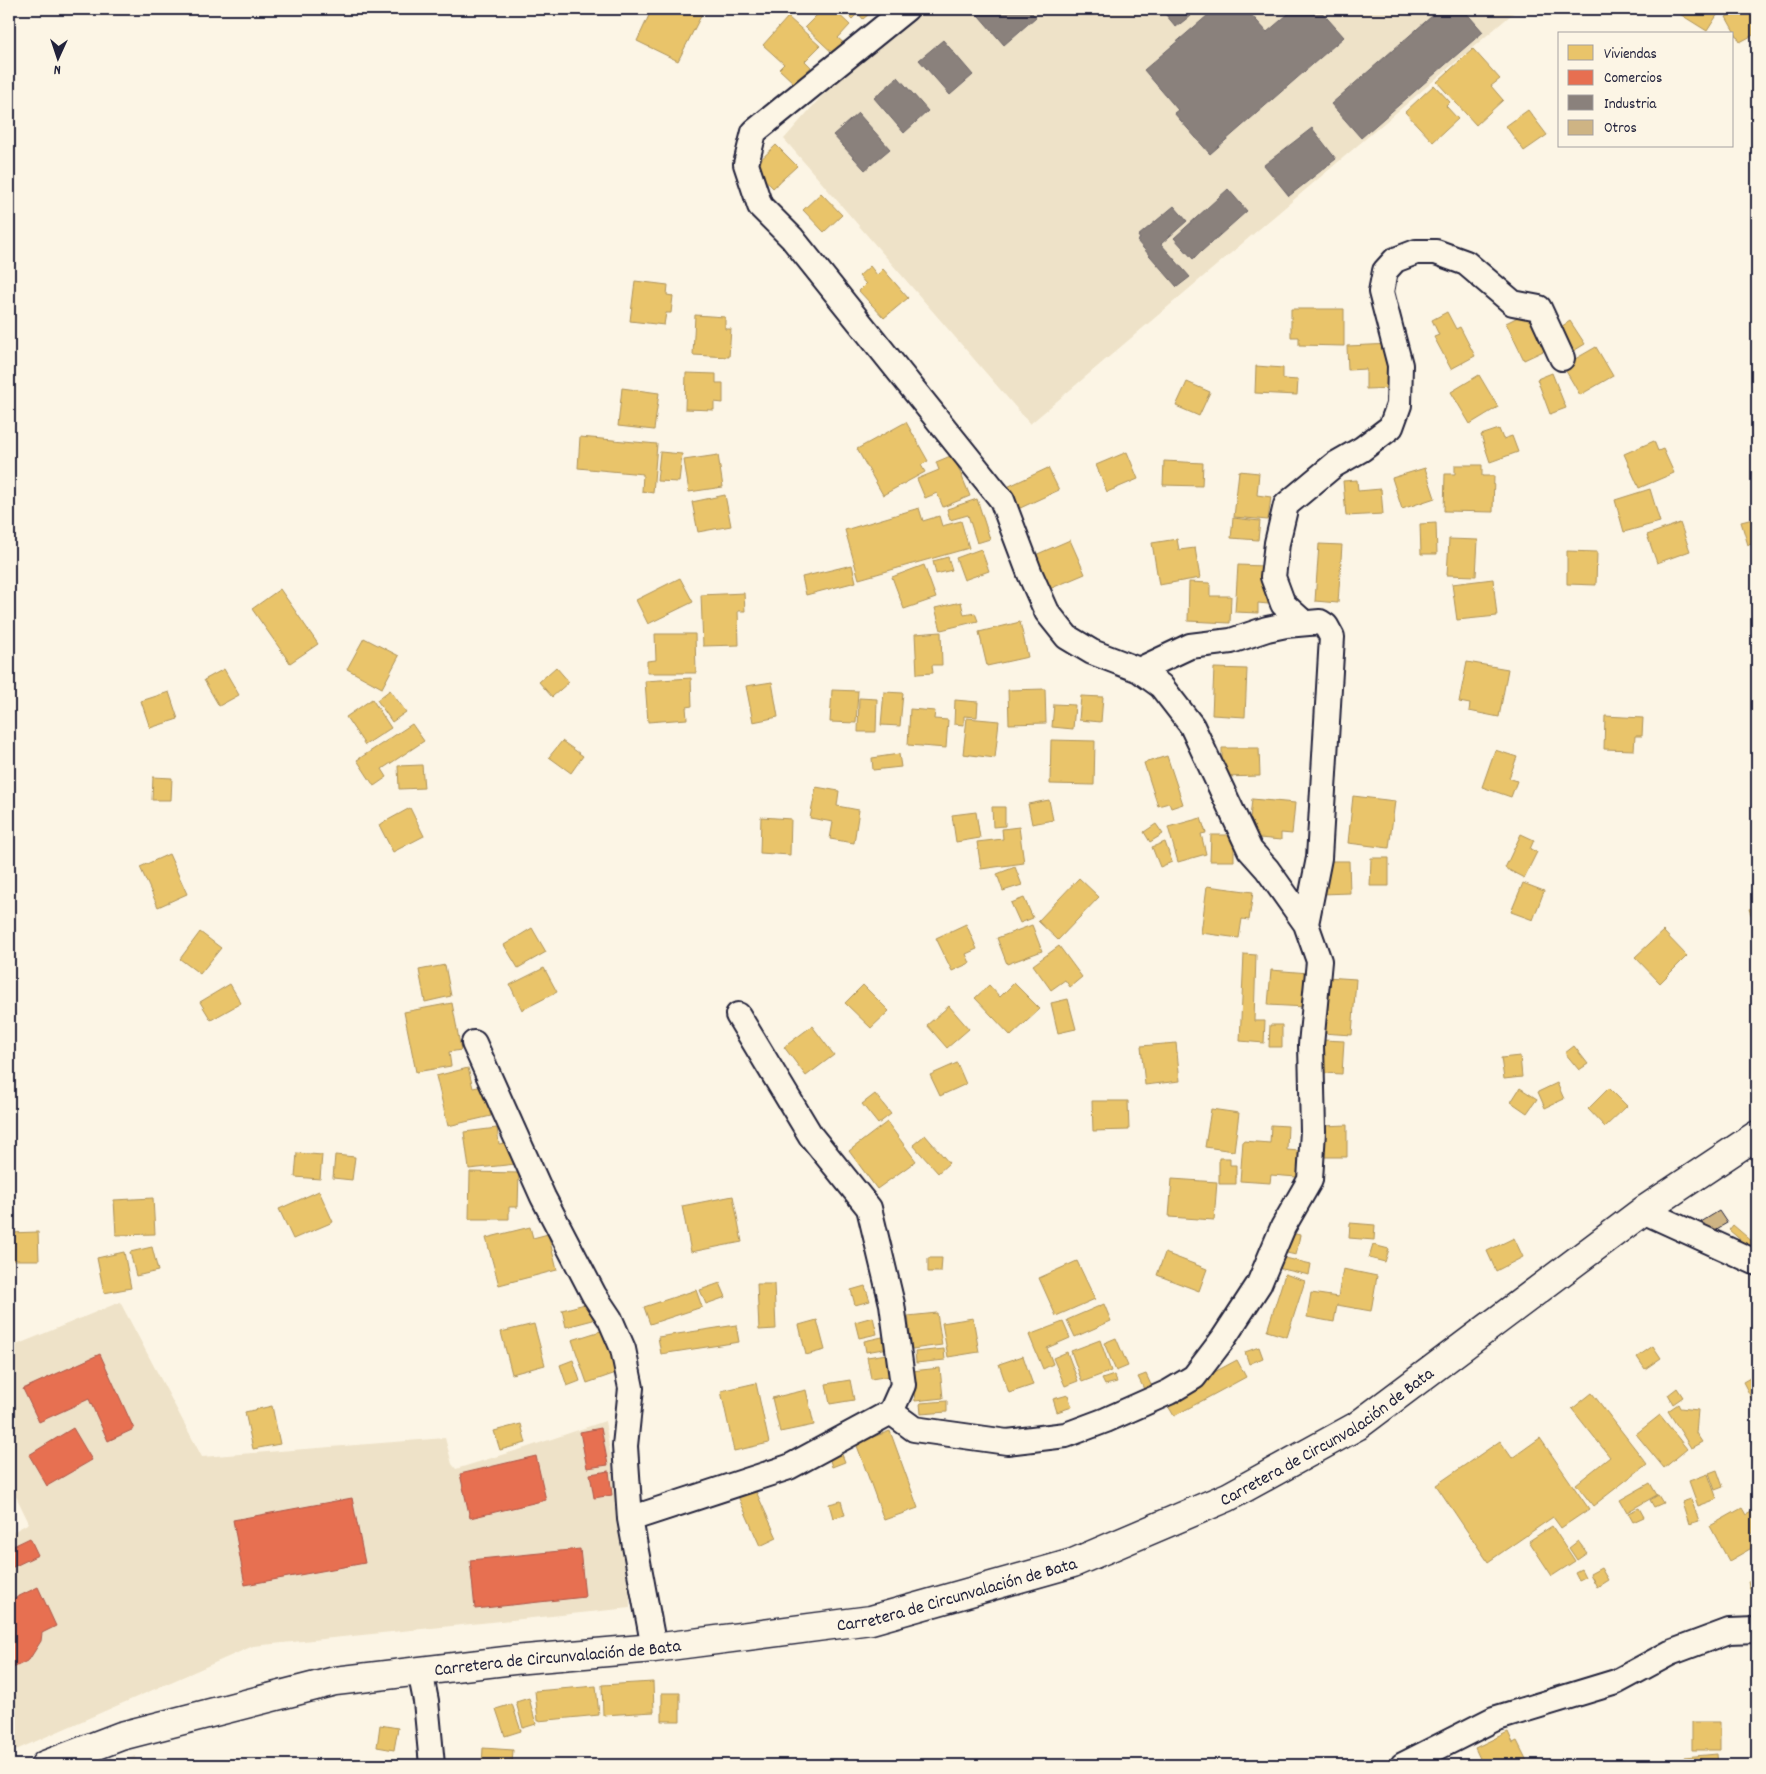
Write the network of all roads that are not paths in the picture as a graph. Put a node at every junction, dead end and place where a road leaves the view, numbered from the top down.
1 (906, 9) edge
2 (1562, 358) dead end
3 (1304, 623) junction
4 (1139, 670) junction
5 (1306, 924) junction
6 (738, 1015) dead end
7 (474, 1043) dead end
8 (1757, 1135) edge
9 (1643, 1211) junction
10 (1757, 1263) edge
11 (891, 1412) junction
12 (630, 1519) junction
13 (1757, 1630) edge
14 (654, 1648) junction
15 (420, 1671) junction
16 (45, 1765) edge
17 (432, 1765) edge
18 (1403, 1765) edge

1 - 4 street
2 - 3 street
3 - 4 street
3 - 5 street
4 - 5 street
5 - 11 street
6 - 11 street
7 - 12 street
8 - 9 main road, Carretera de Circunvalación de Bata
9 - 10 street
9 - 14 main road, Carretera de Circunvalación de Bata
11 - 12 street
12 - 14 street
13 - 18 street
14 - 15 main road, Carretera de Circunvalación de Bata
15 - 16 main road, Carretera de Circunvalación de Bata
15 - 17 street

